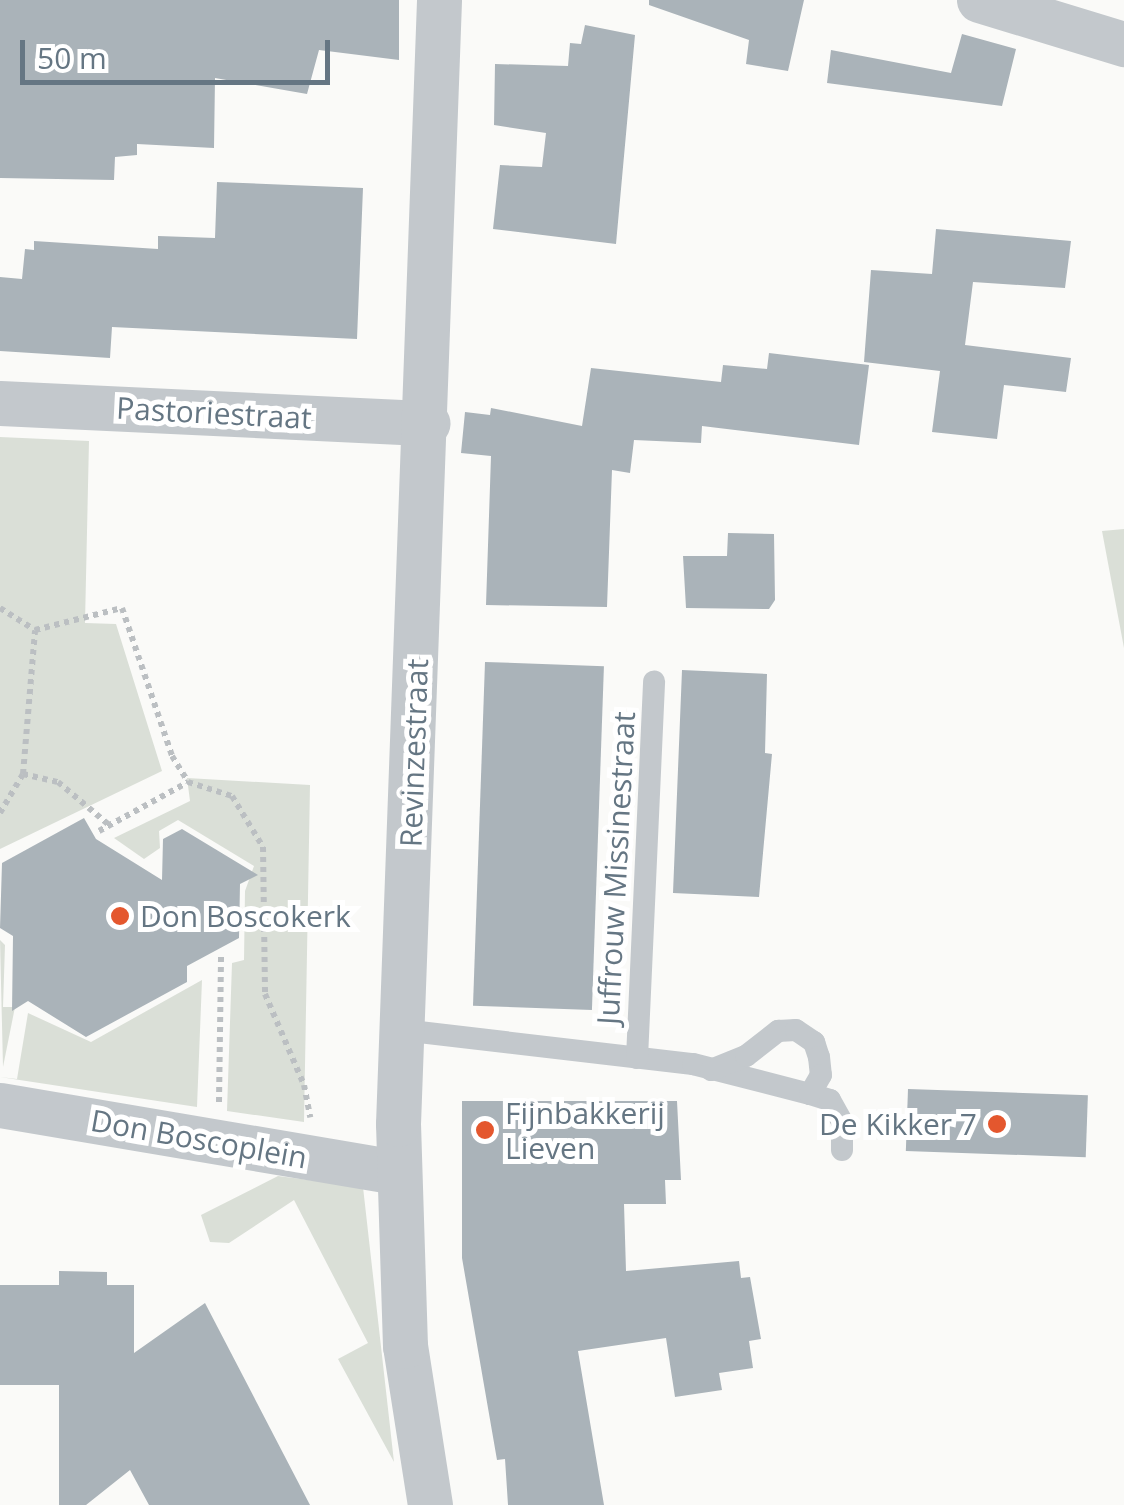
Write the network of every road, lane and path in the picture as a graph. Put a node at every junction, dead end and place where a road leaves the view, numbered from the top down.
1 (439, 0) edge
2 (979, 0) edge
3 (1124, 44) edge
4 (0, 403) edge
5 (428, 423) junction
6 (0, 608) edge
7 (35, 630) junction
8 (654, 681) dead end
9 (23, 774) junction
10 (188, 782) junction
11 (0, 813) edge
12 (109, 824) junction
13 (99, 831) dead end
14 (220, 954) dead end
15 (402, 1030) junction
16 (637, 1058) junction
17 (711, 1070) junction
18 (810, 1094) junction
19 (0, 1105) edge
20 (218, 1142) junction
21 (842, 1150) dead end
22 (311, 1159) junction
23 (398, 1172) junction
24 (430, 1505) edge

1 - 5 street, Revinzestraat
2 - 3 street
4 - 5 street, Pastoriestraat
5 - 15 street, Revinzestraat
6 - 7 path
7 - 9 path
7 - 10 path
8 - 16 lane, Juffrouw Missinestraat
9 - 11 path
9 - 12 path
10 - 12 path
10 - 22 path
12 - 13 path
14 - 20 path
15 - 16 lane, Juffrouw Missinestraat
15 - 23 street, Revinzestraat
16 - 17 lane, Juffrouw Missinestraat
17 - 18 lane, Juffrouw Missinestraat
17 - 18 lane
18 - 21 lane
19 - 20 street, Don Boscoplein
20 - 22 street, Don Boscoplein
22 - 23 street, Don Boscoplein
23 - 24 street, Revinzestraat

